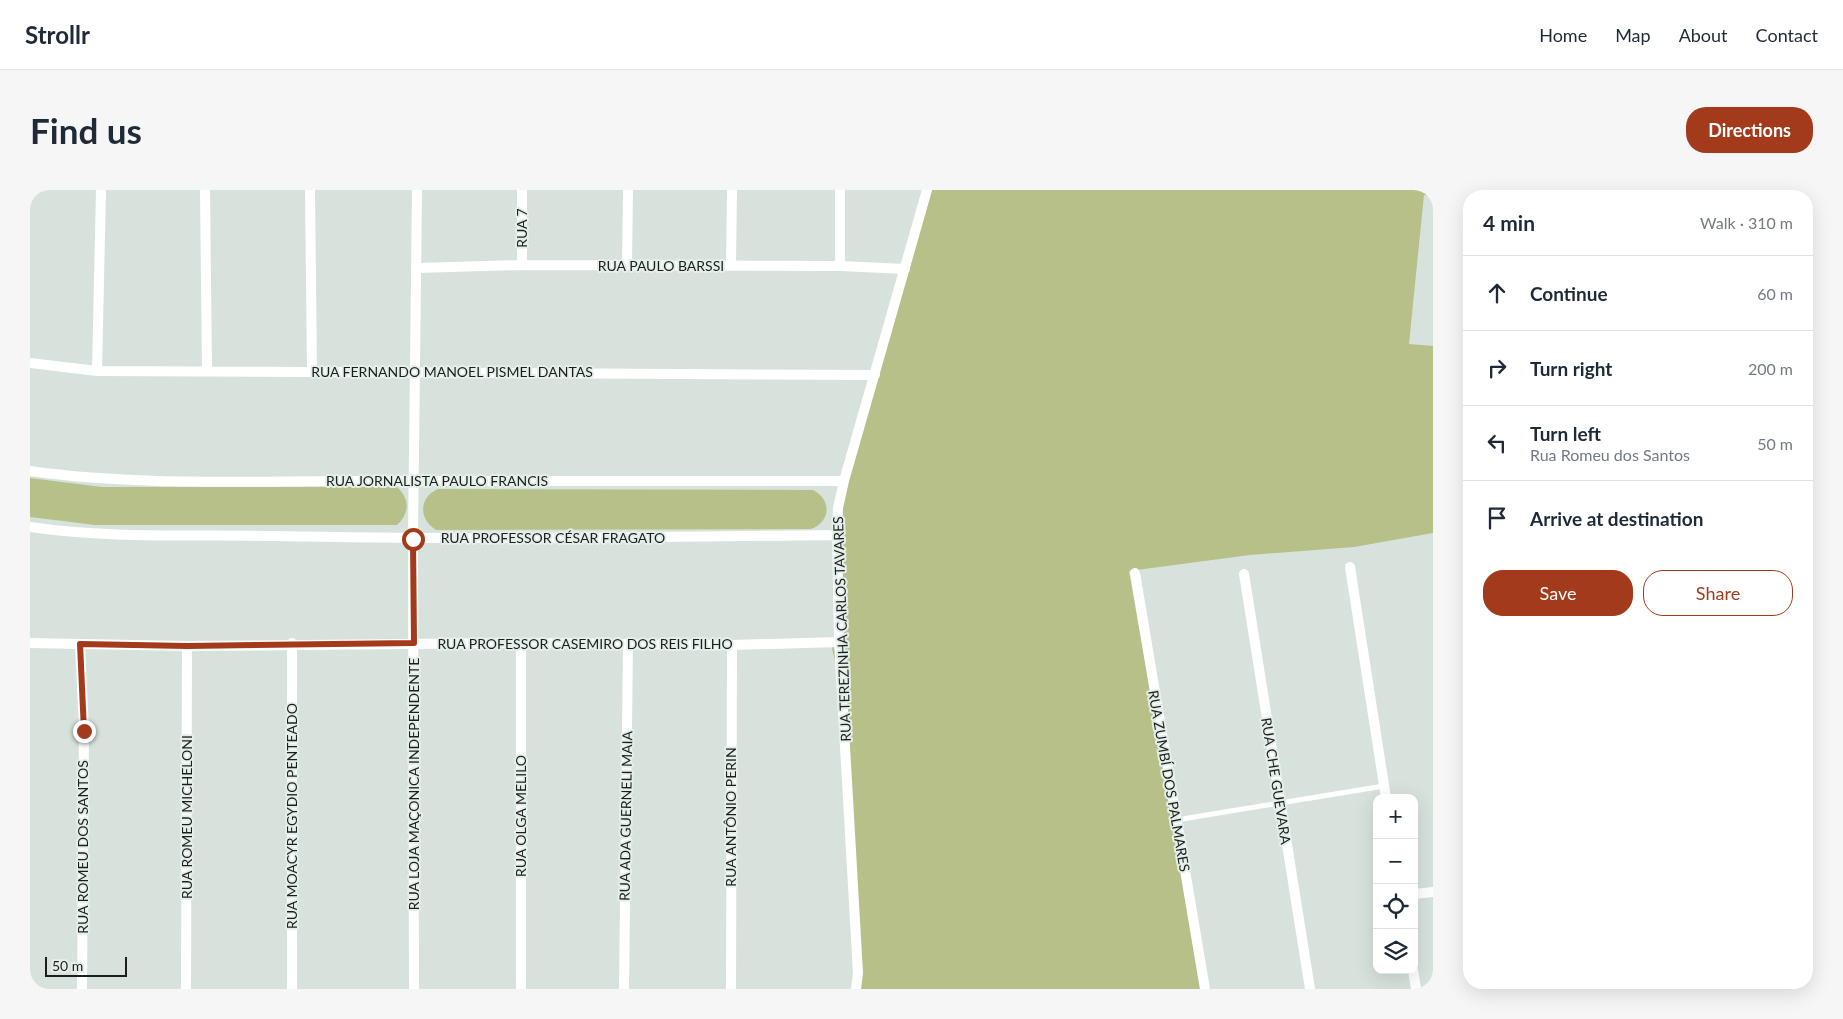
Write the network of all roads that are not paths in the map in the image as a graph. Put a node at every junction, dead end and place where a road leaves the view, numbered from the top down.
1 (101, 190) edge
2 (205, 190) edge
3 (310, 190) edge
4 (417, 190) edge
5 (522, 190) edge
6 (628, 190) edge
7 (732, 190) edge
8 (840, 190) edge
9 (927, 190) edge
10 (522, 265) junction
11 (627, 266) junction
12 (731, 266) junction
13 (840, 266) junction
14 (417, 268) junction
15 (905, 269) junction
16 (30, 363) edge
17 (97, 370) junction
18 (208, 370) junction
19 (312, 371) junction
20 (415, 371) junction
21 (875, 375) junction
22 (30, 471) edge
23 (414, 481) junction
24 (844, 481) junction
25 (30, 527) edge
26 (837, 536) junction
27 (413, 539) junction
28 (1350, 567) dead end
29 (1135, 573) dead end
30 (1244, 574) dead end
31 (839, 642) junction
32 (30, 643) edge
33 (292, 643) junction
34 (414, 643) junction
35 (521, 643) junction
36 (628, 643) junction
37 (80, 644) junction
38 (187, 646) junction
39 (732, 646) junction
40 (1384, 786) junction
41 (1385, 794) edge
42 (1279, 802) junction
43 (1176, 820) junction
44 (1433, 892) edge
45 (1418, 894) edge
46 (1414, 974) edge
47 (82, 989) edge
48 (186, 989) edge
49 (292, 989) edge
50 (414, 989) edge
51 (521, 989) edge
52 (624, 989) edge
53 (731, 989) edge
54 (856, 989) edge
55 (1205, 989) edge
56 (1310, 989) edge
57 (1416, 989) edge

1 - 17 street
2 - 18 street
3 - 19 street
4 - 14 street, RUA LOJA MAÇONICA INDEPENDENTE
5 - 10 street, RUA 7
6 - 11 street
7 - 12 street
8 - 13 street
9 - 15 street, RUA TEREZINHA CARLOS TAVARES
10 - 11 street, RUA PAULO BARSSI
10 - 14 street, RUA PAULO BARSSI
11 - 12 street, RUA PAULO BARSSI
12 - 13 street, RUA PAULO BARSSI
13 - 15 street, RUA PAULO BARSSI
14 - 20 street, RUA LOJA MAÇONICA INDEPENDENTE
15 - 21 street, RUA TEREZINHA CARLOS TAVARES
16 - 17 street, RUA FERNANDO MANOEL PISMEL DANTAS
17 - 18 street, RUA FERNANDO MANOEL PISMEL DANTAS
18 - 19 street, RUA FERNANDO MANOEL PISMEL DANTAS
19 - 20 street, RUA FERNANDO MANOEL PISMEL DANTAS
20 - 21 street, RUA FERNANDO MANOEL PISMEL DANTAS
20 - 23 street, RUA LOJA MAÇONICA INDEPENDENTE
21 - 24 street, RUA TEREZINHA CARLOS TAVARES
22 - 23 street, RUA JORNALISTA PAULO FRANCIS
23 - 24 street, RUA JORNALISTA PAULO FRANCIS
23 - 27 street, RUA LOJA MAÇONICA INDEPENDENTE
24 - 26 street, RUA TEREZINHA CARLOS TAVARES
25 - 27 street, RUA PROFESSOR CÉSAR FRAGATO
26 - 27 street, RUA PROFESSOR CÉSAR FRAGATO
26 - 31 street, RUA TEREZINHA CARLOS TAVARES
27 - 34 street, RUA LOJA MAÇONICA INDEPENDENTE
28 - 40 street
29 - 43 street, RUA ZUMBÍ DOS PALMARES
30 - 42 street, RUA CHE GUEVARA
31 - 39 street, RUA PROFESSOR CASEMIRO DOS REIS FILHO
31 - 54 street, RUA TEREZINHA CARLOS TAVARES
32 - 37 street, RUA PROFESSOR CASEMIRO DOS REIS FILHO
33 - 34 street, RUA PROFESSOR CASEMIRO DOS REIS FILHO
33 - 38 street, RUA PROFESSOR CASEMIRO DOS REIS FILHO
33 - 49 street, RUA MOACYR EGYDIO PENTEADO
34 - 35 street, RUA PROFESSOR CASEMIRO DOS REIS FILHO
34 - 50 street, RUA LOJA MAÇONICA INDEPENDENTE
35 - 36 street, RUA PROFESSOR CASEMIRO DOS REIS FILHO
35 - 51 street, RUA OLGA MELILO
36 - 39 street, RUA PROFESSOR CASEMIRO DOS REIS FILHO
36 - 52 street, RUA ADA GUERNELI MAIA
37 - 38 street, RUA PROFESSOR CASEMIRO DOS REIS FILHO
37 - 47 street, RUA ROMEU DOS SANTOS
38 - 48 street, RUA ROMEU MICHELONI
39 - 53 street, RUA ANTÔNIO PERIN
40 - 41 street
40 - 42 lane
42 - 43 lane
42 - 56 street, RUA CHE GUEVARA
43 - 55 street, RUA ZUMBÍ DOS PALMARES
44 - 45 street
46 - 57 street

